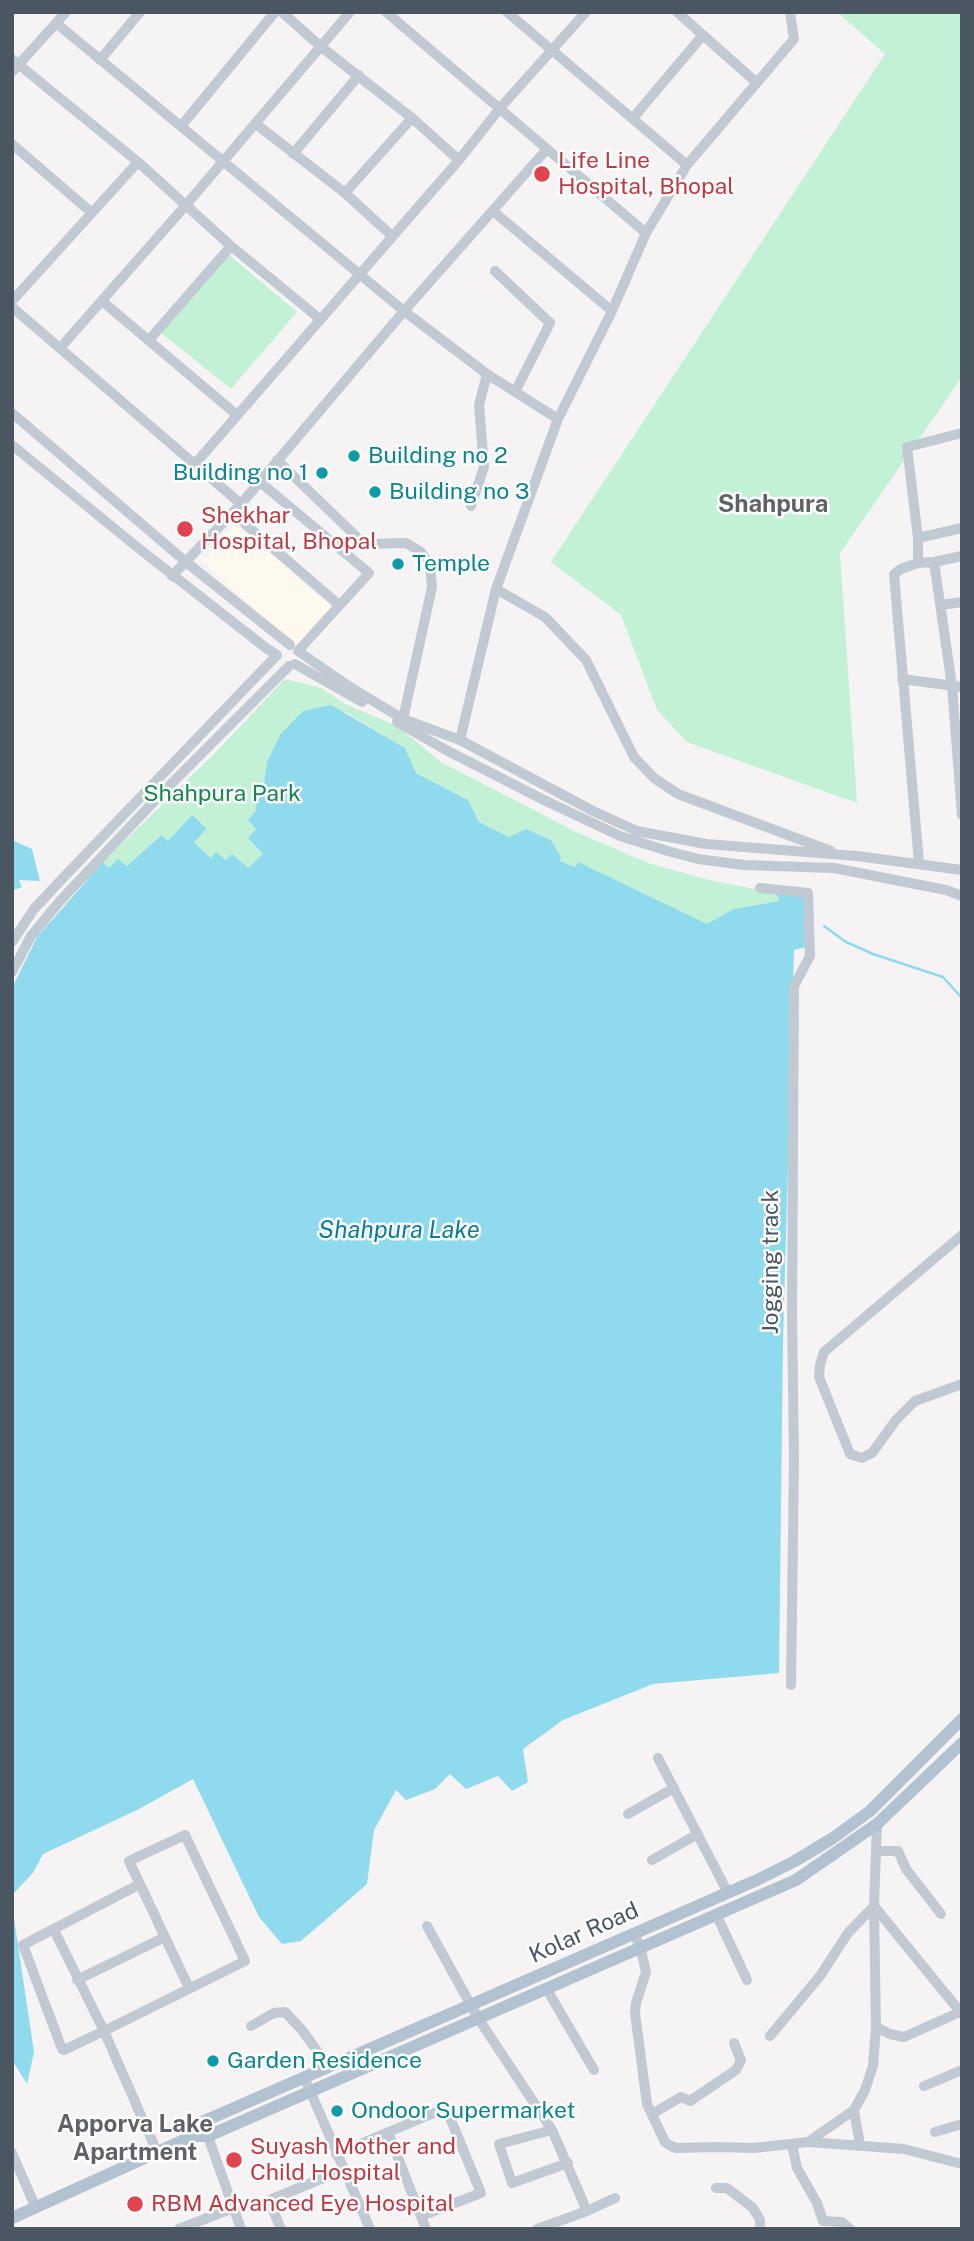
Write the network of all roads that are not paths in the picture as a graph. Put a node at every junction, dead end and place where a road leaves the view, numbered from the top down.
1 (66, 12) edge
2 (141, 12) edge
3 (275, 12) edge
4 (282, 12) edge
5 (350, 12) edge
6 (386, 12) edge
7 (507, 12) edge
8 (586, 12) edge
9 (677, 12) edge
10 (790, 12) edge
11 (56, 23) junction
12 (704, 35) junction
13 (320, 46) junction
14 (550, 50) junction
15 (100, 60) junction
16 (14, 65) edge
17 (359, 75) junction
18 (757, 83) junction
19 (500, 108) junction
20 (412, 118) junction
21 (633, 118) junction
22 (256, 124) junction
23 (182, 125) junction
24 (12, 144) edge
25 (547, 149) junction
26 (293, 154) junction
27 (459, 160) junction
28 (224, 161) junction
29 (138, 162) junction
30 (687, 165) junction
31 (345, 192) junction
32 (186, 205) junction
33 (493, 211) junction
34 (92, 213) junction
35 (646, 233) junction
36 (392, 236) junction
37 (232, 246) junction
38 (495, 271) dead end
39 (360, 274) junction
40 (12, 301) edge
41 (102, 301) junction
42 (12, 307) edge
43 (404, 311) junction
44 (612, 311) junction
45 (320, 319) junction
46 (149, 340) junction
47 (61, 347) junction
48 (487, 374) junction
49 (515, 392) junction
50 (12, 413) edge
51 (237, 415) junction
52 (558, 419) junction
53 (962, 433) edge
54 (12, 445) edge
55 (277, 460) junction
56 (195, 464) junction
57 (260, 482) junction
58 (241, 504) junction
59 (471, 506) dead end
60 (245, 524) dead end
61 (962, 528) edge
62 (918, 538) junction
63 (962, 556) edge
64 (186, 562) junction
65 (934, 562) junction
66 (918, 563) junction
67 (172, 576) junction
68 (496, 589) junction
69 (962, 602) edge
70 (338, 604) junction
71 (941, 606) junction
72 (294, 648) junction
73 (277, 655) junction
74 (292, 665) junction
75 (902, 678) junction
76 (957, 686) edge
77 (403, 719) junction
78 (460, 740) junction
79 (959, 743) edge
80 (962, 815) edge
81 (842, 855) junction
82 (919, 863) junction
83 (834, 869) junction
84 (962, 870) edge
85 (760, 888) dead end
86 (962, 896) edge
87 (12, 942) edge
88 (12, 972) edge
89 (962, 1235) edge
90 (961, 1386) edge
91 (791, 1685) dead end
92 (962, 1719) edge
93 (962, 1743) edge
94 (658, 1758) dead end
95 (674, 1788) junction
96 (628, 1814) dead end
97 (877, 1824) junction
98 (698, 1834) junction
99 (876, 1851) junction
100 (652, 1860) dead end
101 (140, 1884) junction
102 (728, 1893) junction
103 (874, 1906) junction
104 (716, 1914) junction
105 (941, 1914) dead end
106 (427, 1926) dead end
107 (54, 1930) junction
108 (165, 1937) junction
109 (637, 1940) junction
110 (77, 1980) junction
111 (747, 1980) dead end
112 (189, 1988) junction
113 (545, 1988) junction
114 (472, 2005) junction
115 (961, 2013) edge
116 (478, 2018) junction
117 (251, 2026) dead end
118 (876, 2027) junction
119 (104, 2031) junction
120 (770, 2036) dead end
121 (734, 2043) dead end
122 (328, 2066) junction
123 (594, 2070) dead end
124 (962, 2070) edge
125 (304, 2077) junction
126 (924, 2086) dead end
127 (310, 2090) junction
128 (854, 2110) junction
129 (652, 2113) junction
130 (202, 2122) junction
131 (962, 2124) edge
132 (552, 2130) junction
133 (388, 2132) junction
134 (935, 2132) dead end
135 (193, 2136) junction
136 (208, 2136) junction
137 (808, 2142) junction
138 (792, 2144) junction
139 (860, 2145) junction
140 (158, 2152) junction
141 (12, 2153) edge
142 (336, 2154) junction
143 (568, 2163) junction
144 (962, 2164) edge
145 (343, 2170) junction
146 (716, 2188) dead end
147 (615, 2197) dead end
148 (35, 2206) junction
149 (233, 2208) junction
150 (587, 2211) junction
151 (421, 2216) junction
152 (12, 2218) edge
153 (183, 2228) edge
154 (241, 2229) edge
155 (281, 2229) edge
156 (370, 2229) edge
157 (426, 2229) edge
158 (537, 2229) edge
159 (760, 2229) edge
160 (850, 2229) edge

1 - 11 street
2 - 15 street
3 - 23 street
4 - 13 street
5 - 13 street
6 - 19 street
7 - 14 street
8 - 14 street
9 - 12 street
10 - 18 street
11 - 15 street
11 - 16 street
12 - 18 street
12 - 21 street
13 - 17 street
13 - 22 street
14 - 19 street
14 - 21 street
15 - 23 street
16 - 29 street
17 - 20 street
17 - 26 street
18 - 30 street
19 - 25 street
19 - 27 street
20 - 27 street
20 - 31 street
21 - 30 street
22 - 26 street
22 - 28 street
23 - 28 street
24 - 34 street
25 - 33 street
25 - 35 street
26 - 31 street
27 - 36 street
28 - 32 street
28 - 39 street
29 - 32 street
29 - 34 street
30 - 35 street
31 - 36 street
32 - 37 street
32 - 41 street
33 - 43 street
33 - 44 street
34 - 40 street
35 - 44 street
36 - 39 street
37 - 45 street
37 - 46 street
38 - 49 street
39 - 43 street
39 - 45 street
41 - 46 street
41 - 47 street
42 - 47 street
43 - 48 street
43 - 55 street
44 - 52 street
45 - 51 street
46 - 51 street
47 - 56 street
48 - 49 street
48 - 59 street
49 - 52 street
50 - 64 street
51 - 56 street
52 - 68 street
53 - 62 street
54 - 67 street
55 - 57 street
55 - 77 street
56 - 58 street
57 - 58 street
57 - 70 street
58 - 64 street
60 - 70 street
61 - 62 street
62 - 66 street
63 - 65 street
64 - 67 street
64 - 72 street
65 - 66 street
65 - 71 street
66 - 75 street
67 - 73 street
68 - 78 street
68 - 81 street
69 - 71 street
70 - 72 street
71 - 76 street
72 - 73 street
72 - 74 street
72 - 77 street
73 - 74 street
73 - 87 street
74 - 83 street
74 - 88 street
75 - 76 street
75 - 82 street
76 - 79 street
77 - 78 street
78 - 81 street
79 - 80 street
81 - 82 street
81 - 83 street
82 - 84 street
83 - 86 street
85 - 91 street, Jogging track
89 - 90 street
92 - 102 main road, Kolar Road
93 - 97 main road, Kolar Road
94 - 95 street
95 - 96 street
95 - 98 street
97 - 99 street
97 - 104 main road, Kolar Road
98 - 100 street
98 - 102 street
99 - 103 street
99 - 105 street
101 - 107 street
101 - 108 street
101 - 112 street
102 - 109 main road, Kolar Road
103 - 115 street
103 - 118 street
103 - 120 street
104 - 109 main road, Kolar Road
104 - 111 street
106 - 114 street
107 - 110 street
107 - 119 street
108 - 110 street
108 - 112 street
109 - 113 main road, Kolar Road
109 - 114 main road, Kolar Road
109 - 129 street
110 - 119 street
112 - 119 street
113 - 116 main road, Kolar Road
113 - 123 street
114 - 116 street
114 - 122 main road, Kolar Road
115 - 118 street
116 - 127 main road, Kolar Road
116 - 132 street
117 - 122 street
118 - 128 street
119 - 140 street
121 - 129 street
122 - 125 main road, Kolar Road
124 - 126 street
125 - 127 street
125 - 130 main road, Kolar Road
127 - 136 main road, Kolar Road
127 - 142 street
128 - 137 street
128 - 139 street
129 - 138 street
130 - 135 main road
130 - 136 street
131 - 134 street
132 - 143 street
132 - 143 street
133 - 142 street
133 - 151 street
133 - 151 street
135 - 136 main road, Kolar Road
135 - 140 main road, Kolar Road
136 - 149 street
137 - 138 street
137 - 139 street
138 - 160 street
139 - 144 street
140 - 148 main road, Kolar Road
141 - 148 street
142 - 145 street
143 - 150 street
145 - 155 street
145 - 156 street
146 - 159 street
147 - 150 street
148 - 152 main road, Kolar Road
149 - 153 street
149 - 154 street
150 - 158 street
151 - 157 street

